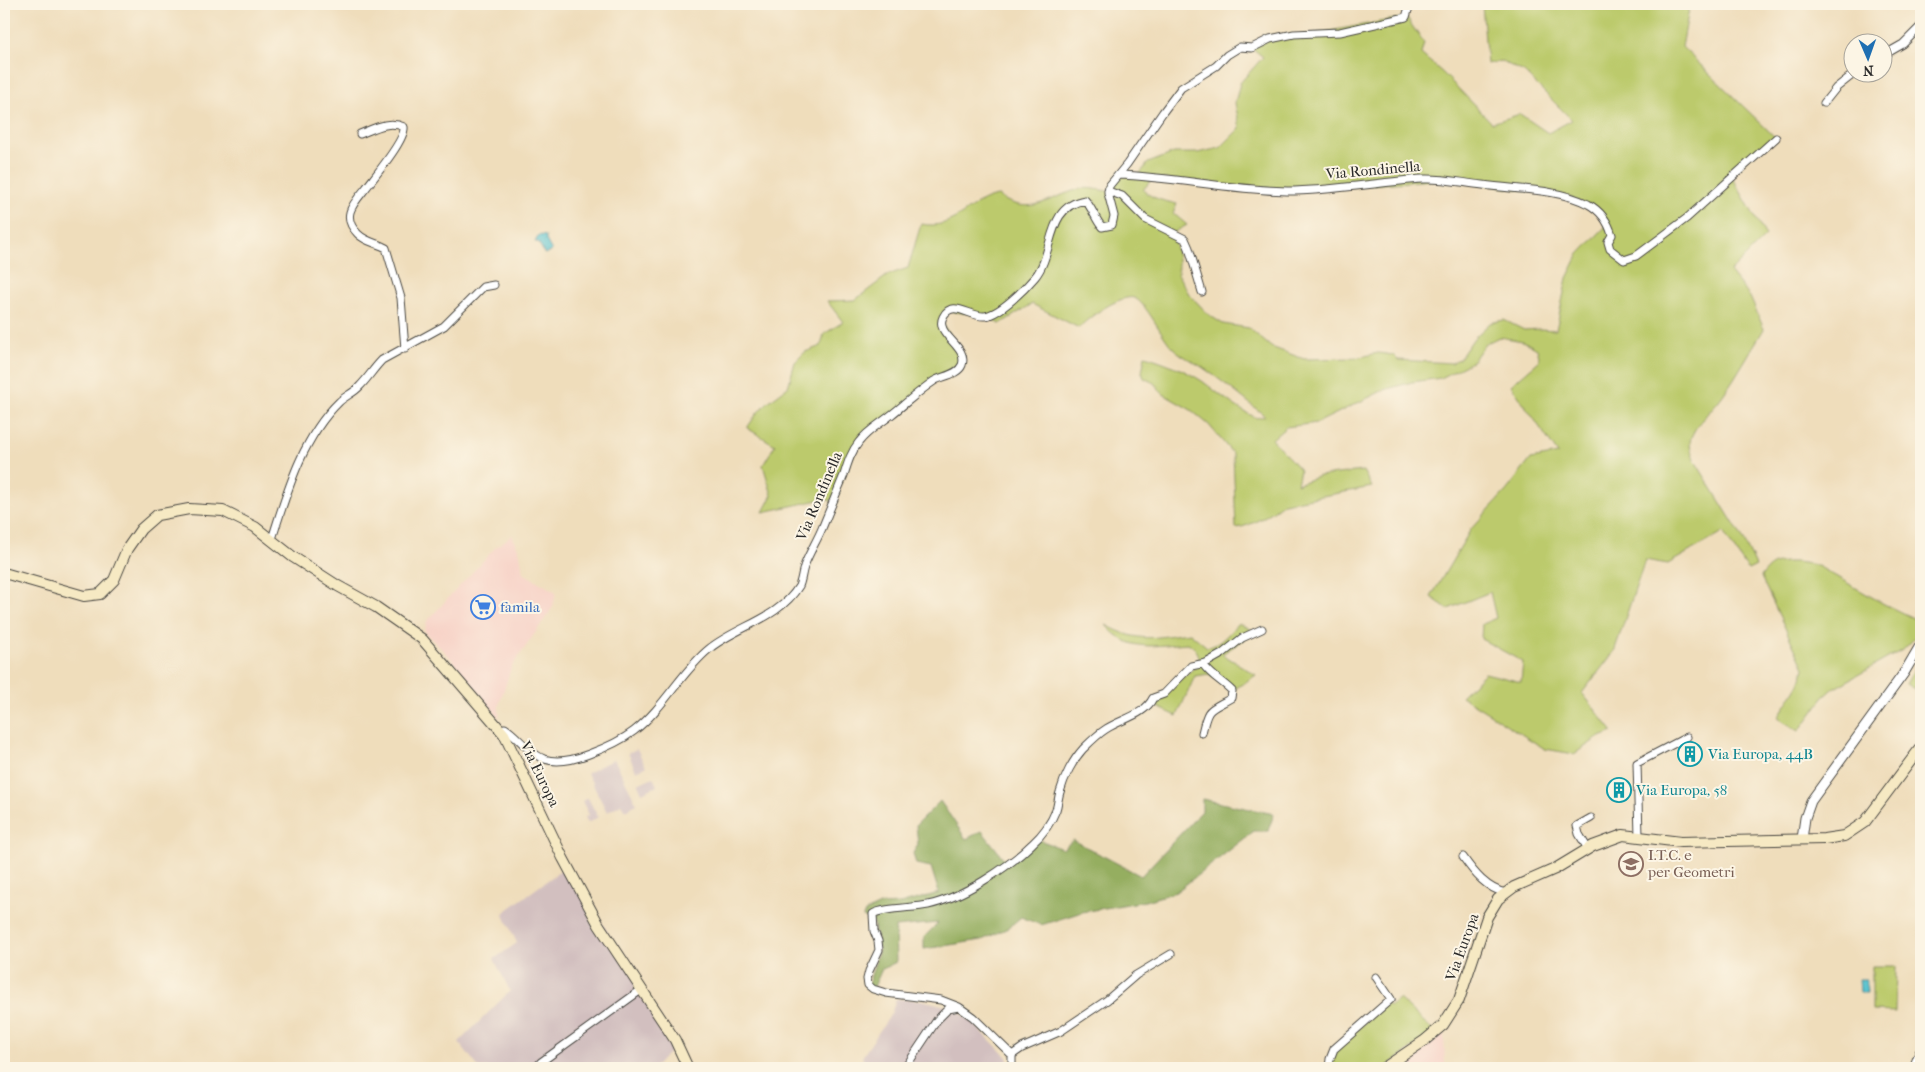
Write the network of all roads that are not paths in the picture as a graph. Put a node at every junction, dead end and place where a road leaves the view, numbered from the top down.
1 (1410, 4) edge
2 (1921, 26) edge
3 (1892, 51) edge
4 (1844, 82) edge
5 (1824, 103) dead end
6 (360, 134) dead end
7 (1776, 138) dead end
8 (1118, 175) junction
9 (1108, 190) junction
10 (494, 285) dead end
11 (1202, 292) dead end
12 (405, 349) junction
13 (272, 539) junction
14 (4, 573) edge
15 (1262, 629) dead end
16 (1921, 644) edge
17 (1203, 664) junction
18 (500, 729) junction
19 (1202, 733) dead end
20 (1687, 737) dead end
21 (1921, 747) edge
22 (1591, 818) dead end
23 (1639, 836) junction
24 (1802, 840) junction
25 (1588, 849) junction
26 (1463, 857) dead end
27 (1506, 893) junction
28 (1171, 954) dead end
29 (1376, 977) dead end
30 (641, 990) junction
31 (959, 1007) junction
32 (1921, 1047) edge
33 (1012, 1055) junction
34 (536, 1068) edge
35 (688, 1068) edge
36 (905, 1068) edge
37 (1012, 1068) edge
38 (1329, 1068) edge
39 (1384, 1068) edge
40 (1913, 1068) edge

1 - 8 street
2 - 3 street
4 - 5 street
6 - 12 street
7 - 8 street, Via Rondinella
8 - 9 street
9 - 11 street
9 - 18 street, Via Rondinella
10 - 12 street
12 - 13 street
13 - 14 main road, Via Europa
13 - 18 main road, Via Europa
15 - 17 street
16 - 24 street
17 - 19 street
17 - 31 street
18 - 30 main road, Via Europa
20 - 23 street
21 - 24 main road, Via Europa
22 - 25 street
23 - 24 main road, Via Europa
23 - 25 main road, Via Europa
25 - 27 main road, Via Europa
26 - 27 street
27 - 39 main road, Via Europa
28 - 33 street
29 - 38 street
30 - 34 street
30 - 35 main road, Via Europa
31 - 33 street
31 - 36 street
32 - 40 street
33 - 37 street

